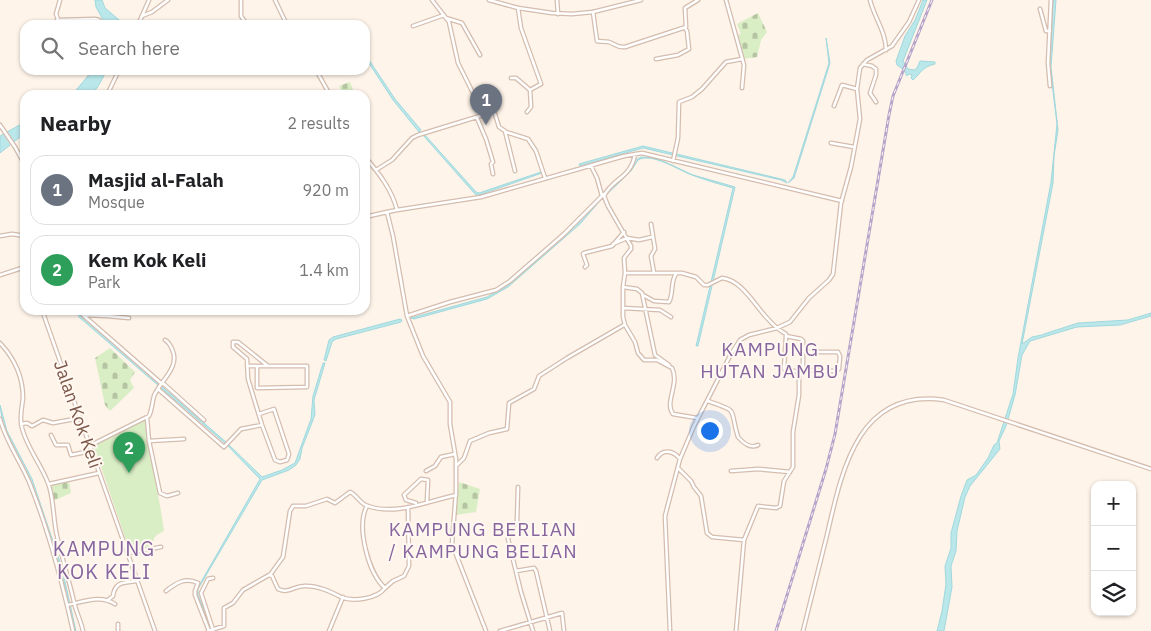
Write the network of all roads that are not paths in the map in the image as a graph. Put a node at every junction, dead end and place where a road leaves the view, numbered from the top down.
1 (60, 0) edge
2 (149, 0) edge
3 (168, 0) edge
4 (242, 0) edge
5 (275, 0) edge
6 (432, 0) edge
7 (489, 0) edge
8 (557, 0) edge
9 (641, 0) edge
10 (698, 0) edge
11 (726, 0) edge
12 (870, 0) edge
13 (919, 0) edge
14 (1051, 0) edge
15 (518, 8) junction
16 (1040, 9) dead end
17 (593, 12) junction
18 (558, 14) junction
19 (142, 16) junction
20 (445, 16) junction
21 (57, 20) joint
22 (99, 20) edge
23 (140, 20) edge
24 (244, 20) edge
25 (285, 20) edge
26 (413, 26) dead end
27 (685, 28) junction
28 (1050, 32) junction
29 (886, 50) junction
30 (480, 55) dead end
31 (656, 59) dead end
32 (742, 59) junction
33 (863, 64) junction
34 (117, 75) edge
35 (319, 75) edge
36 (511, 78) dead end
37 (1050, 86) dead end
38 (742, 88) dead end
39 (856, 88) junction
40 (109, 90) edge
41 (327, 90) edge
42 (530, 90) junction
43 (876, 102) dead end
44 (834, 106) dead end
45 (527, 112) dead end
46 (485, 115) junction
47 (477, 118) junction
48 (0, 125) edge
49 (481, 127) junction
50 (505, 132) junction
51 (832, 143) dead end
52 (854, 147) junction
53 (635, 154) junction
54 (20, 156) edge
55 (673, 161) junction
56 (370, 163) edge
57 (590, 166) junction
58 (376, 170) junction
59 (515, 171) dead end
60 (493, 174) dead end
61 (545, 178) junction
62 (604, 195) junction
63 (842, 201) junction
64 (397, 210) junction
65 (386, 212) junction
66 (370, 216) edge
67 (650, 224) dead end
68 (624, 232) junction
69 (0, 236) edge
70 (20, 236) edge
71 (652, 237) junction
72 (628, 238) junction
73 (614, 244) junction
74 (585, 267) dead end
75 (20, 269) edge
76 (625, 273) junction
77 (654, 273) junction
78 (677, 273) junction
79 (0, 275) edge
80 (623, 287) junction
81 (642, 295) junction
82 (623, 308) junction
83 (645, 308) junction
84 (44, 315) edge
85 (83, 315) joint
86 (407, 316) junction
87 (671, 317) dead end
88 (130, 318) dead end
89 (625, 325) junction
90 (777, 328) junction
91 (786, 336) junction
92 (165, 340) dead end
93 (0, 343) edge
94 (803, 352) junction
95 (247, 366) junction
96 (257, 366) junction
97 (268, 366) junction
98 (672, 368) junction
99 (801, 371) junction
100 (160, 386) junction
101 (708, 401) junction
102 (259, 414) junction
103 (0, 418) edge
104 (80, 418) junction
105 (147, 418) junction
106 (697, 418) junction
107 (204, 420) dead end
108 (21, 424) junction
109 (262, 425) junction
110 (51, 435) dead end
111 (184, 439) dead end
112 (149, 441) junction
113 (758, 445) dead end
114 (89, 446) junction
115 (91, 450) junction
116 (455, 454) junction
117 (657, 458) dead end
118 (680, 459) junction
119 (456, 466) junction
120 (678, 468) junction
121 (1151, 469) edge
122 (731, 470) dead end
123 (426, 471) dead end
124 (790, 472) junction
125 (99, 473) junction
126 (49, 484) junction
127 (518, 487) dead end
128 (178, 493) dead end
129 (456, 495) junction
130 (427, 501) junction
131 (418, 504) junction
132 (367, 506) junction
133 (408, 507) junction
134 (744, 540) junction
135 (161, 547) dead end
136 (128, 554) junction
137 (516, 571) junction
138 (270, 575) junction
139 (214, 578) dead end
140 (137, 581) junction
141 (384, 588) junction
142 (166, 591) dead end
143 (343, 598) junction
144 (108, 600) junction
145 (115, 604) dead end
146 (70, 605) junction
147 (547, 617) junction
148 (530, 623) junction
149 (118, 624) dead end
150 (213, 630) junction
151 (73, 631) edge
152 (83, 631) edge
153 (118, 631) edge
154 (154, 631) edge
155 (208, 631) edge
156 (329, 631) edge
157 (486, 631) edge
158 (500, 631) edge
159 (533, 631) edge
160 (550, 631) edge
161 (564, 631) edge
162 (670, 631) edge
163 (736, 631) edge
164 (804, 631) edge

1 - 21 street
2 - 19 street
3 - 19 street
4 - 24 street
5 - 25 street
6 - 20 street
7 - 15 street
8 - 18 street
9 - 17 street
10 - 27 street
11 - 32 street
12 - 29 street
13 - 29 street
14 - 28 street
15 - 18 street
15 - 42 street
16 - 28 street
17 - 18 street
17 - 27 street
19 - 23 street
20 - 26 street
20 - 30 street
20 - 46 street
21 - 22 street
27 - 31 street
28 - 37 street
29 - 33 street
32 - 38 street
32 - 55 street
33 - 39 street
33 - 43 street
34 - 40 street
35 - 41 street
36 - 42 street
39 - 44 street
39 - 52 street
42 - 45 street
46 - 47 street
46 - 49 street
46 - 50 street
47 - 49 street
47 - 58 street
48 - 54 street
49 - 60 street
50 - 59 street
50 - 61 street
51 - 52 street
52 - 63 street
53 - 55 street
53 - 57 street
53 - 62 street
55 - 63 street
56 - 58 street
57 - 61 street
57 - 62 street
58 - 64 street
61 - 64 street
62 - 68 street
62 - 86 street
63 - 90 street
64 - 65 street
65 - 66 street
65 - 86 street
67 - 71 street
68 - 72 street
68 - 73 street
69 - 70 street
71 - 72 street
71 - 77 street
72 - 73 street
72 - 76 street
73 - 74 street
75 - 79 street
76 - 77 street
76 - 80 street
77 - 78 street
78 - 81 street
78 - 90 street
80 - 81 street
80 - 82 street
81 - 83 street
82 - 83 street
82 - 89 street
83 - 87 street
83 - 98 street
84 - 104 street, Jalan Kok Keli
85 - 88 street
85 - 100 street
86 - 116 street
89 - 98 street
89 - 119 street
90 - 91 street
90 - 101 street
91 - 94 street
91 - 99 street
92 - 100 street
93 - 108 street
94 - 99 street
94 - 99 street
95 - 96 street
95 - 97 street
95 - 102 street
96 - 97 street
96 - 97 street
98 - 106 street
99 - 124 street
100 - 105 street
100 - 107 street
100 - 109 street
101 - 106 street
101 - 113 street
102 - 109 street
102 - 109 street
103 - 146 street
104 - 108 street
104 - 114 street, Jalan Kok Keli
105 - 112 street
105 - 114 street
106 - 118 street
108 - 126 street
110 - 115 street
111 - 112 street
112 - 128 street
114 - 115 street, Jalan Kok Keli
115 - 125 street, Jalan Kok Keli
116 - 119 street
116 - 123 street
117 - 118 street
118 - 120 street
119 - 129 street
120 - 134 street
120 - 162 street
121 - 164 street
122 - 124 street
124 - 134 street
125 - 126 street
125 - 136 street, Jalan Kok Keli
126 - 146 street
127 - 137 street
129 - 130 street
129 - 157 street
130 - 131 street
130 - 131 street
131 - 133 street
132 - 133 street
132 - 138 street
132 - 141 street
133 - 141 street
134 - 163 street
135 - 136 street
136 - 140 street, Jalan Kok Keli
137 - 147 street
137 - 148 street
138 - 143 street
138 - 150 street
139 - 150 street
140 - 144 street
140 - 154 street, Jalan Kok Keli
141 - 143 street
142 - 155 street
143 - 156 street
144 - 145 street
144 - 146 street
146 - 151 street
146 - 152 street
147 - 148 street
147 - 160 street
147 - 161 street
148 - 158 street
148 - 159 street
149 - 153 street
150 - 155 street

